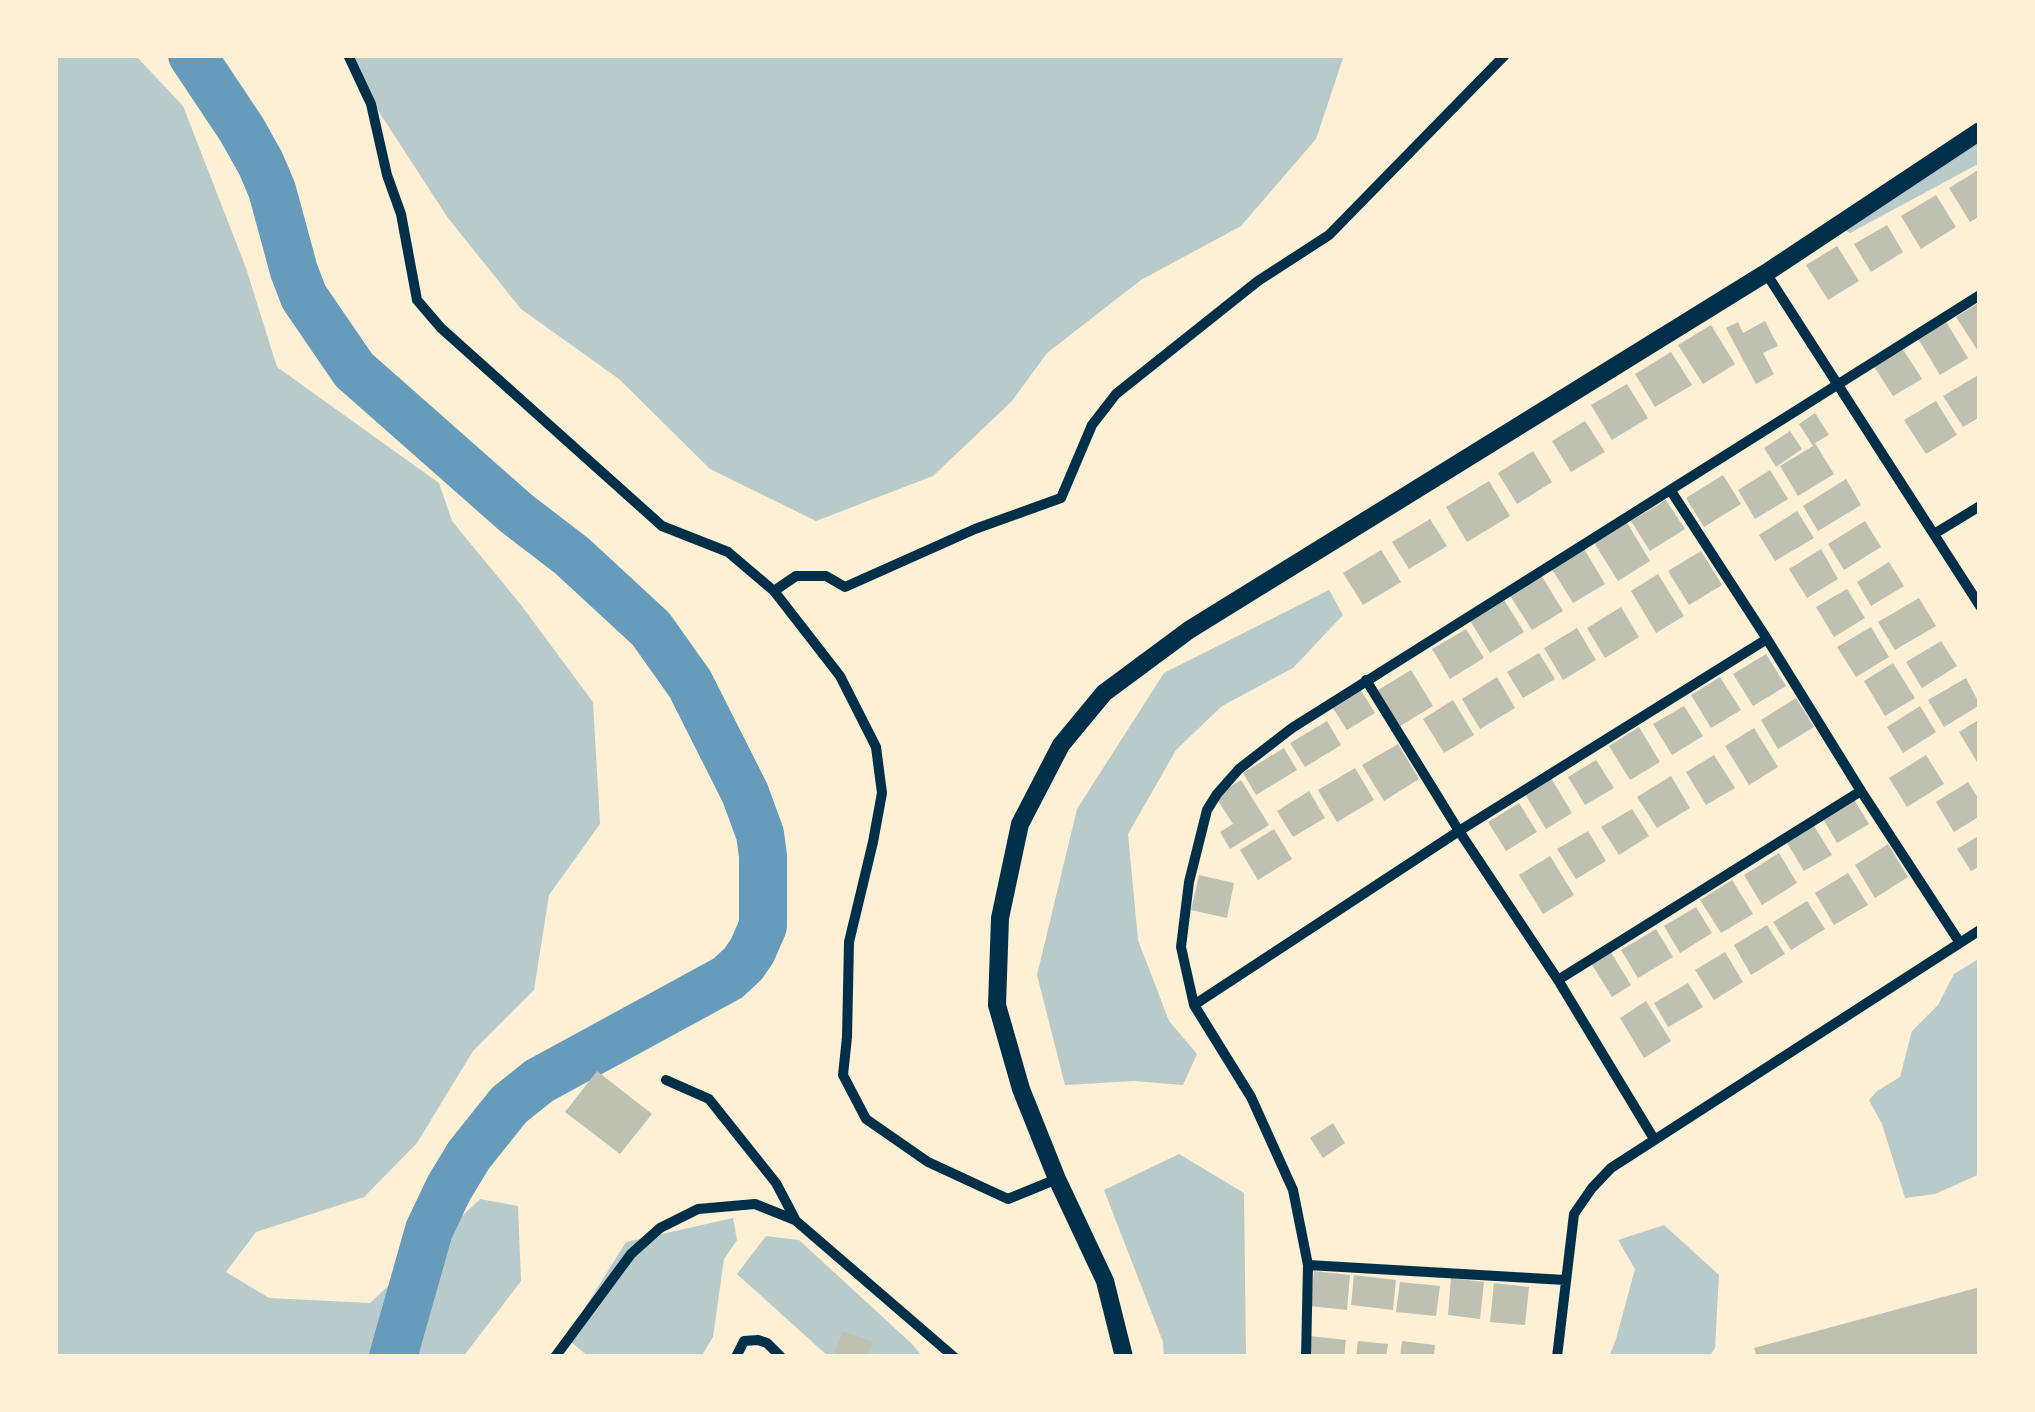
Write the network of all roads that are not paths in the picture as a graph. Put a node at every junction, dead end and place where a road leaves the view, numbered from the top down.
1 (348, 55) edge
2 (1506, 55) edge
3 (1980, 131) edge
4 (1766, 272) junction
5 (1980, 295) edge
6 (1840, 384) junction
7 (1670, 491) junction
8 (1980, 506) edge
9 (1934, 534) junction
10 (774, 592) junction
11 (1980, 606) edge
12 (1767, 639) junction
13 (1366, 680) junction
14 (1861, 791) junction
15 (1460, 831) junction
16 (1980, 930) edge
17 (1960, 943) junction
18 (1558, 980) junction
19 (1194, 1005) junction
20 (666, 1080) dead end
21 (1654, 1139) junction
22 (1058, 1179) junction
23 (795, 1220) junction
24 (1308, 1265) junction
25 (1565, 1280) junction
26 (555, 1357) edge
27 (736, 1357) edge
28 (781, 1357) edge
29 (954, 1357) edge
30 (1124, 1357) edge
31 (1306, 1357) edge
32 (1556, 1357) edge

1 - 10 street
2 - 10 street
3 - 4 street
4 - 6 street
4 - 22 street
5 - 6 street
6 - 7 street
6 - 9 street
7 - 12 street
7 - 13 street
8 - 9 street
9 - 11 street
10 - 22 street
12 - 14 street
12 - 15 street
13 - 15 street
13 - 19 street
14 - 17 street
14 - 18 street
15 - 18 street
15 - 19 street
16 - 17 street
17 - 21 street
18 - 21 street
19 - 24 street
20 - 23 street
21 - 25 street
22 - 30 street
23 - 26 street
23 - 29 street
24 - 25 street
24 - 31 street
25 - 32 street
27 - 28 street

